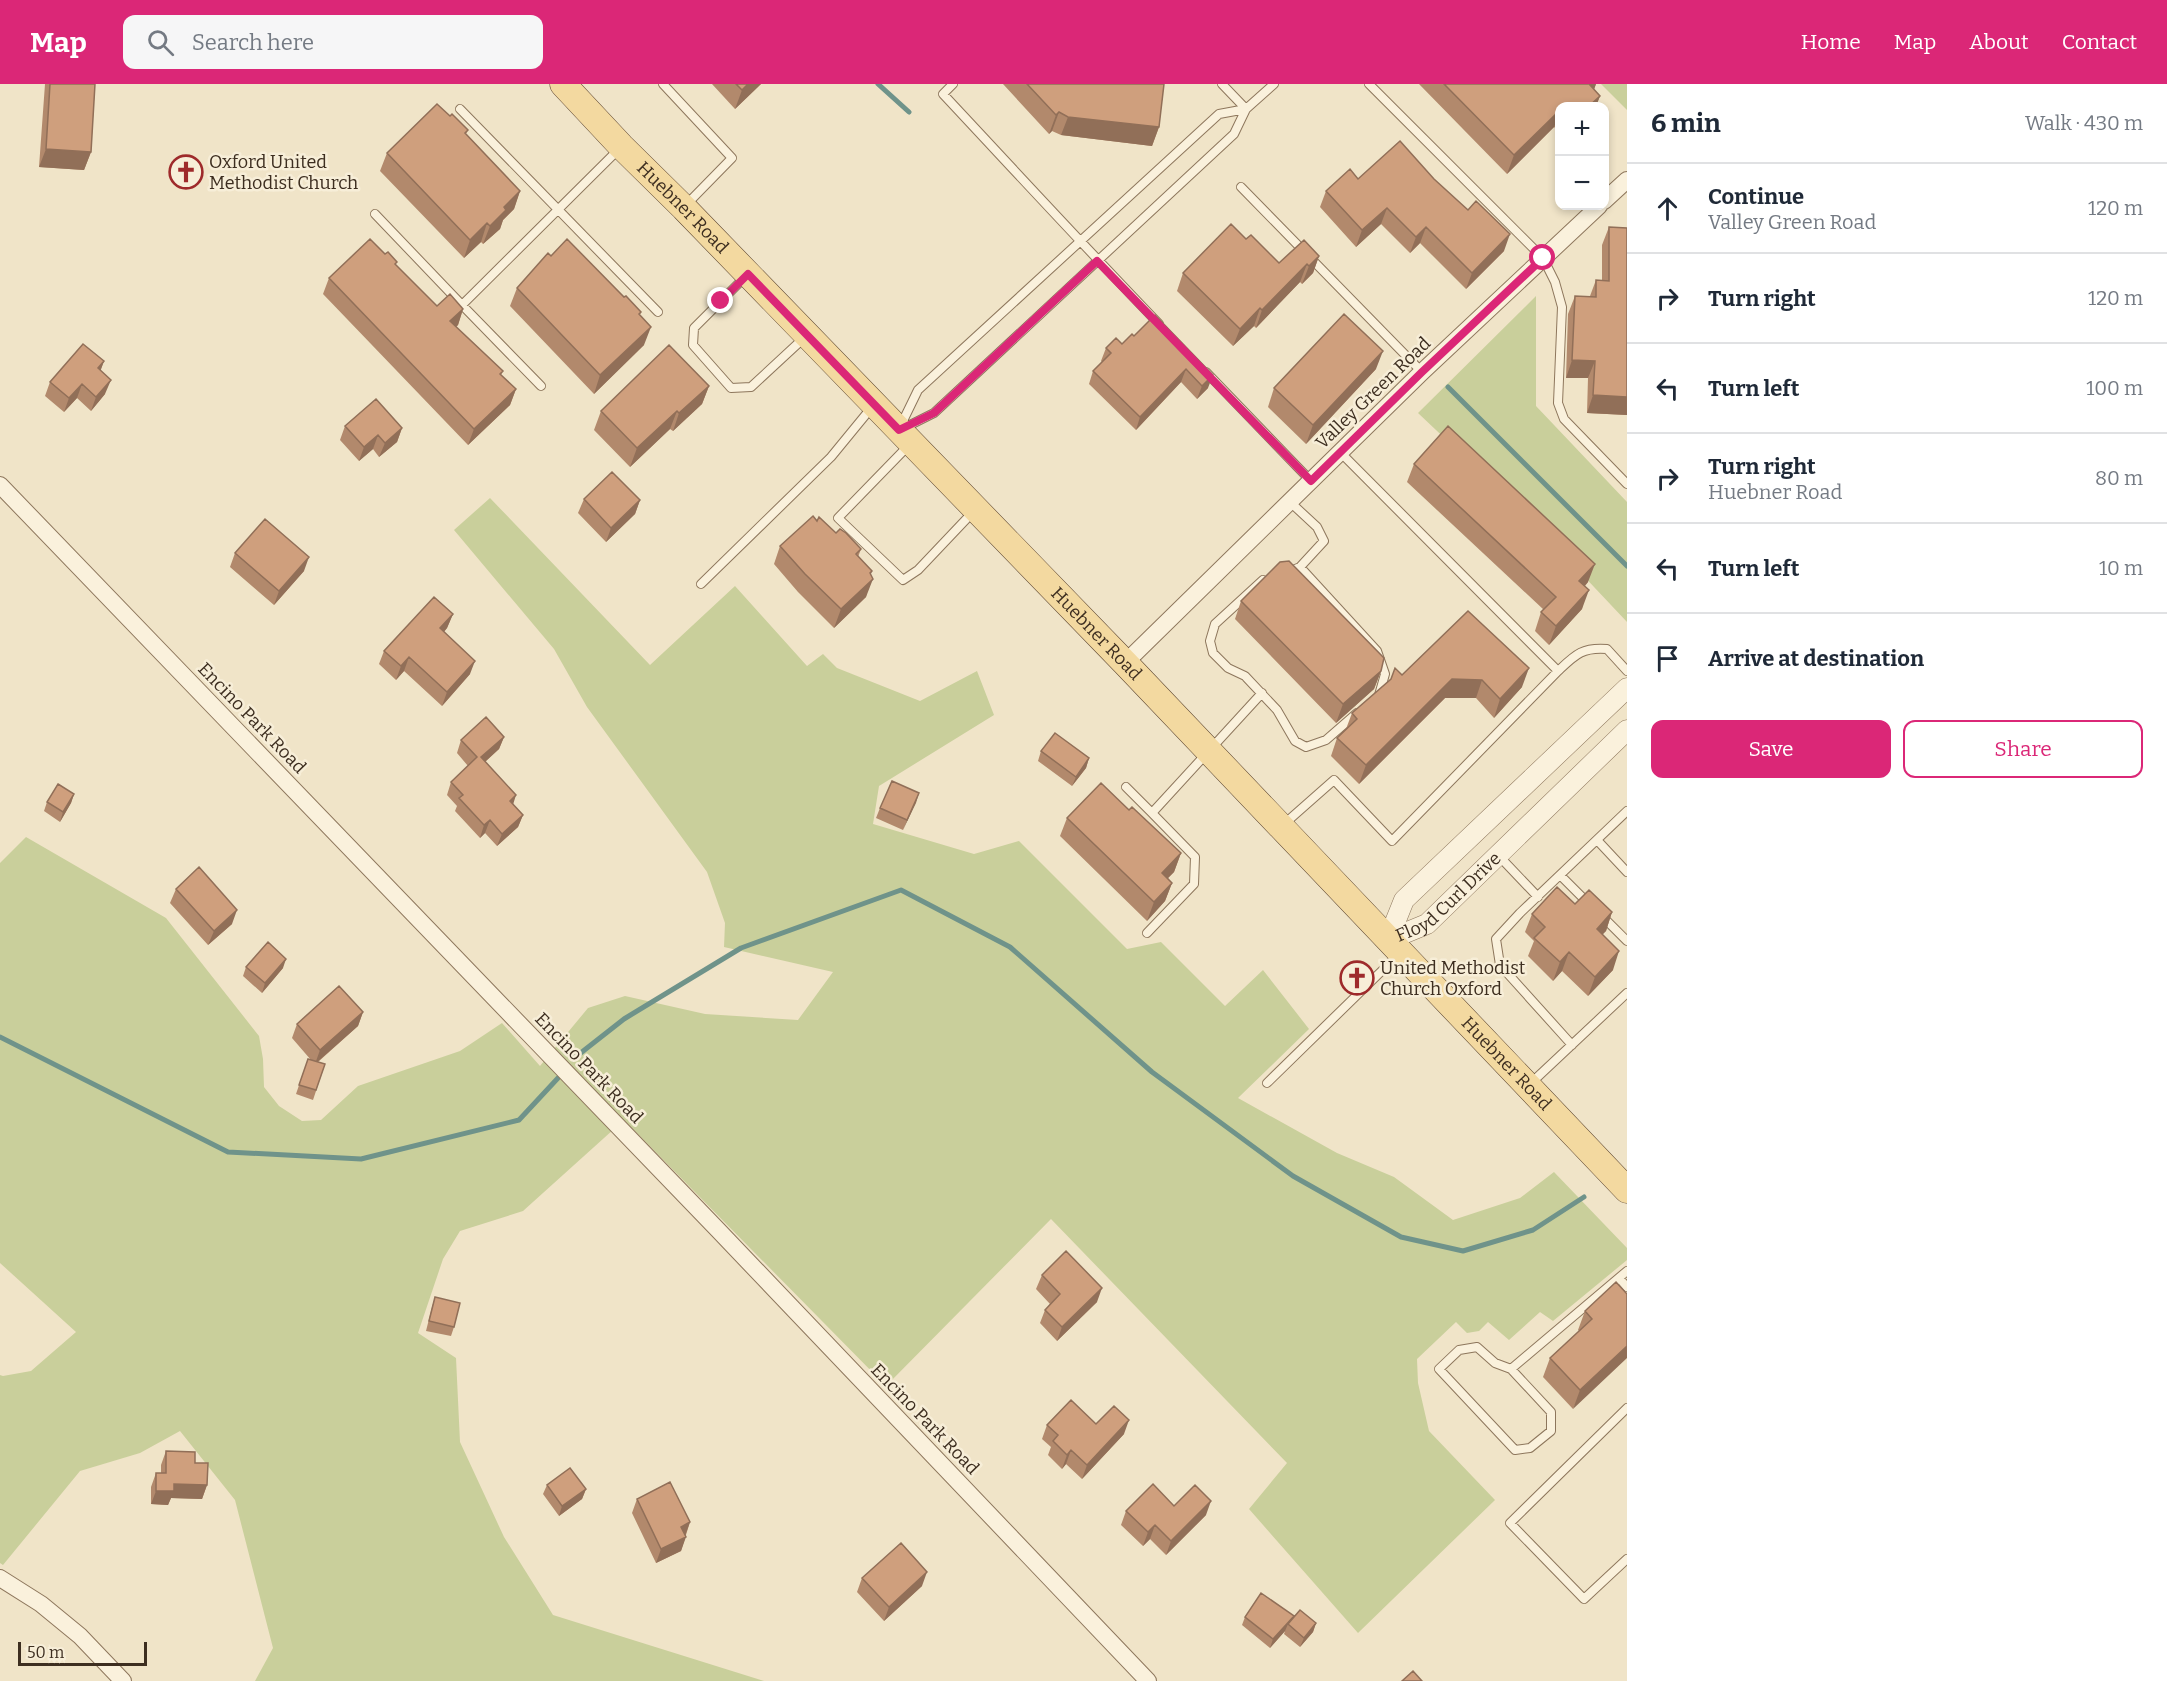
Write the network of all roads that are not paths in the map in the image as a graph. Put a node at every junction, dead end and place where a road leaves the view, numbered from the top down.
1 (563, 84) edge
2 (663, 84) edge
3 (953, 84) edge
4 (1222, 84) edge
5 (1274, 84) edge
6 (1369, 84) edge
7 (460, 109) dead end
8 (1246, 109) junction
9 (621, 146) junction
10 (1627, 180) edge
11 (1241, 187) dead end
12 (1609, 197) edge
13 (684, 208) junction
14 (1595, 210) edge
15 (559, 211) junction
16 (375, 214) dead end
17 (1080, 242) junction
18 (1543, 258) junction
19 (1097, 261) junction
20 (748, 274) junction
21 (462, 305) junction
22 (657, 312) dead end
23 (1169, 334) edge
24 (807, 335) junction
25 (1200, 366) edge
26 (1422, 372) junction
27 (541, 386) dead end
28 (874, 404) junction
29 (905, 436) junction
30 (1340, 452) junction
31 (1311, 481) junction
32 (1627, 484) edge
33 (0, 485) edge
34 (1290, 501) junction
35 (976, 510) junction
36 (1300, 567) junction
37 (1282, 572) edge
38 (1268, 575) edge
39 (701, 584) dead end
40 (1125, 663) junction
41 (1627, 670) edge
42 (1558, 671) junction
43 (1627, 688) edge
44 (1262, 693) junction
45 (1371, 701) edge
46 (1362, 709) edge
47 (1627, 730) edge
48 (1208, 751) junction
49 (1126, 787) dead end
50 (1627, 812) edge
51 (1152, 813) junction
52 (1281, 827) junction
53 (1597, 840) junction
54 (1498, 855) junction
55 (1627, 872) edge
56 (1561, 876) junction
57 (1538, 897) junction
58 (1147, 933) dead end
59 (1627, 941) edge
60 (1394, 946) junction
61 (1627, 993) edge
62 (1618, 1001) junction
63 (1627, 1008) edge
64 (1572, 1044) junction
65 (1268, 1083) dead end
66 (1528, 1086) junction
67 (1627, 1190) edge
68 (1627, 1271) edge
69 (1619, 1278) junction
70 (1627, 1287) edge
71 (1511, 1369) junction
72 (1627, 1408) edge
73 (1627, 1559) edge
74 (0, 1578) edge
75 (123, 1681) edge
76 (1148, 1681) edge

1 - 9 main road, Huebner Road
2 - 13 lane
3 - 17 lane
4 - 8 lane
5 - 8 lane
6 - 18 lane
7 - 15 lane
8 - 17 lane
8 - 19 lane
9 - 13 main road, Huebner Road
9 - 15 lane
10 - 12 street
11 - 26 lane
13 - 20 main road, Huebner Road
14 - 18 street, Valley Green Road
15 - 21 lane
15 - 22 lane
16 - 21 lane
17 - 19 lane
17 - 29 lane
18 - 26 street, Valley Green Road
18 - 32 lane
19 - 23 lane
19 - 29 lane
20 - 24 main road, Huebner Road
20 - 24 lane
21 - 27 lane
24 - 28 main road, Huebner Road
25 - 31 lane
26 - 30 street, Valley Green Road
28 - 29 main road, Huebner Road
28 - 39 lane
29 - 35 main road, Huebner Road
29 - 35 lane
30 - 31 street, Valley Green Road
30 - 42 lane
31 - 34 street, Valley Green Road
33 - 76 street, Encino Park Road
34 - 36 lane
34 - 40 street, Valley Green Road
35 - 40 main road, Huebner Road
36 - 37 lane
36 - 45 lane
38 - 44 lane
40 - 48 main road, Huebner Road
41 - 42 lane
42 - 52 lane
43 - 60 street, Floyd Curl Drive
44 - 46 lane
44 - 48 lane
47 - 54 street, Floyd Curl Drive
48 - 51 lane
48 - 52 main road, Huebner Road
49 - 51 lane
50 - 53 lane
51 - 58 lane
52 - 60 main road, Huebner Road
53 - 55 lane
53 - 56 lane
54 - 57 lane
54 - 60 street, Floyd Curl Drive
56 - 57 lane
56 - 59 lane
57 - 64 lane
60 - 65 lane
60 - 66 main road, Huebner Road
61 - 62 lane
62 - 63 lane
62 - 64 lane
64 - 66 lane
66 - 67 main road, Huebner Road
68 - 69 lane
69 - 70 lane
69 - 71 lane
71 - 71 lane
72 - 73 lane
74 - 75 street

